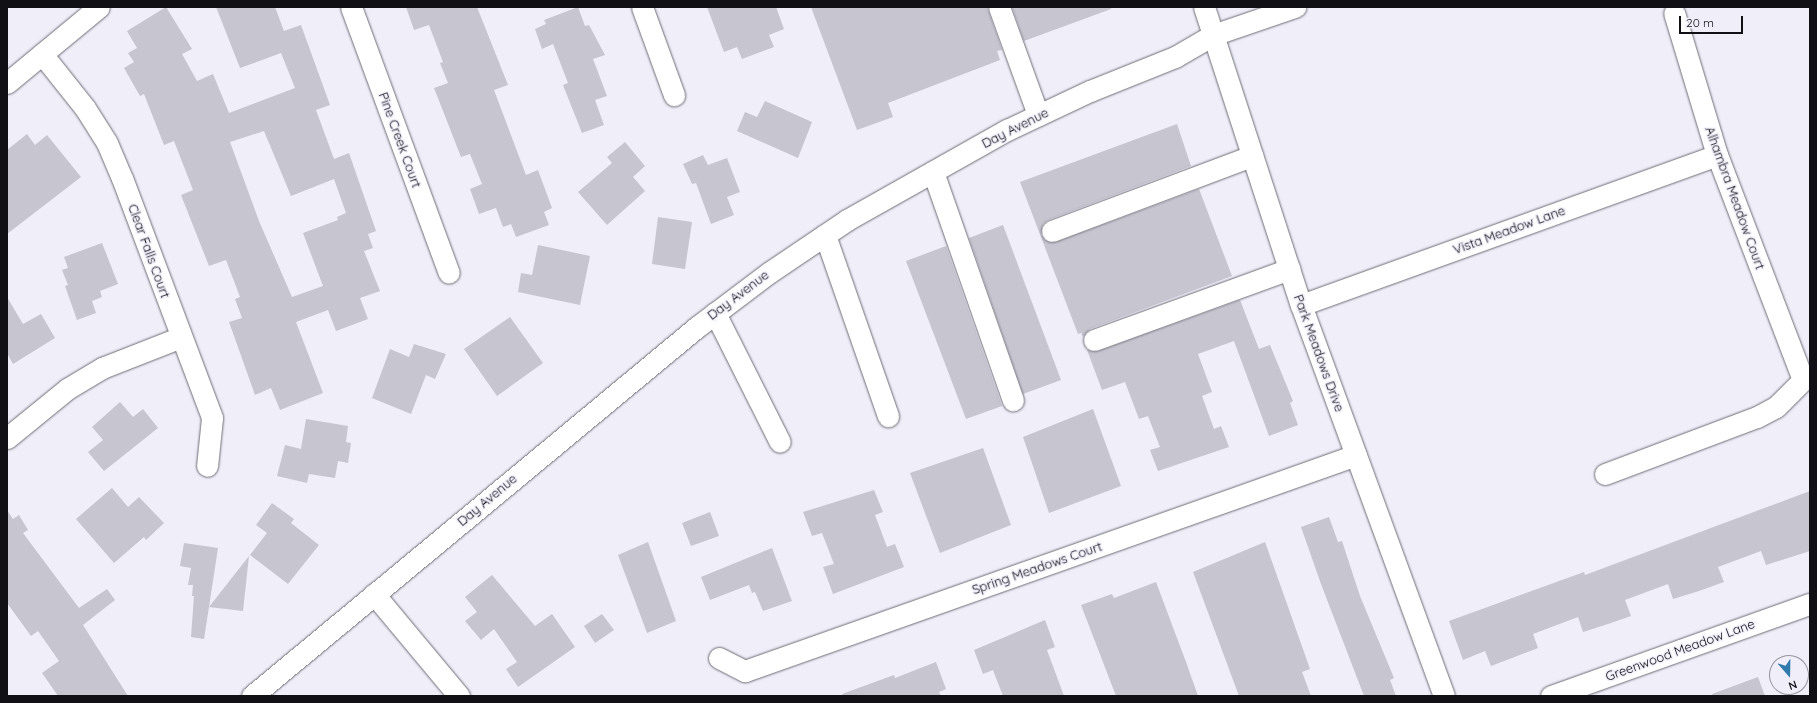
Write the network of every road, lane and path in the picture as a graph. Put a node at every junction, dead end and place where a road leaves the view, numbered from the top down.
1 (99, 7) edge
2 (351, 7) edge
3 (642, 7) edge
4 (999, 7) edge
5 (1204, 7) edge
6 (1295, 7) edge
7 (1674, 13) dead end
8 (1213, 35) junction
9 (42, 54) junction
10 (7, 83) edge
11 (674, 95) dead end
12 (1038, 115) junction
13 (1717, 155) junction
14 (1252, 156) junction
15 (933, 172) junction
16 (1052, 231) dead end
17 (825, 235) junction
18 (1289, 269) junction
19 (449, 273) dead end
20 (1301, 304) junction
21 (715, 313) junction
22 (181, 337) junction
23 (1094, 340) dead end
24 (1012, 400) dead end
25 (888, 416) dead end
26 (7, 438) edge
27 (780, 442) dead end
28 (1356, 455) junction
29 (207, 466) dead end
30 (1605, 474) dead end
31 (374, 594) junction
32 (1810, 604) edge
33 (719, 658) dead end
34 (252, 696) edge
35 (459, 696) edge
36 (1444, 696) edge
37 (1551, 696) edge

1 - 9 street
2 - 19 street, Pine Creek Court
3 - 11 street
4 - 12 street
5 - 8 street, Park Meadows Drive
6 - 8 street, Day Avenue
7 - 13 street, Alhambra Meadow Court
8 - 12 street, Day Avenue
8 - 14 street, Park Meadows Drive
9 - 10 street
9 - 22 street, Clear Falls Court
12 - 15 street, Day Avenue
13 - 20 street, Vista Meadow Lane
13 - 30 street, Alhambra Meadow Court
14 - 16 street
14 - 18 street, Park Meadows Drive
15 - 17 street, Day Avenue
15 - 24 street
17 - 21 street, Day Avenue
17 - 25 street
18 - 20 street, Park Meadows Drive
18 - 23 street
20 - 28 street, Park Meadows Drive
21 - 27 street
21 - 31 street, Day Avenue
22 - 26 street
22 - 29 street, Clear Falls Court
28 - 33 street, Spring Meadows Court
28 - 36 street, Park Meadows Drive
31 - 34 street, Day Avenue
31 - 35 street
32 - 37 street, Greenwood Meadow Lane

